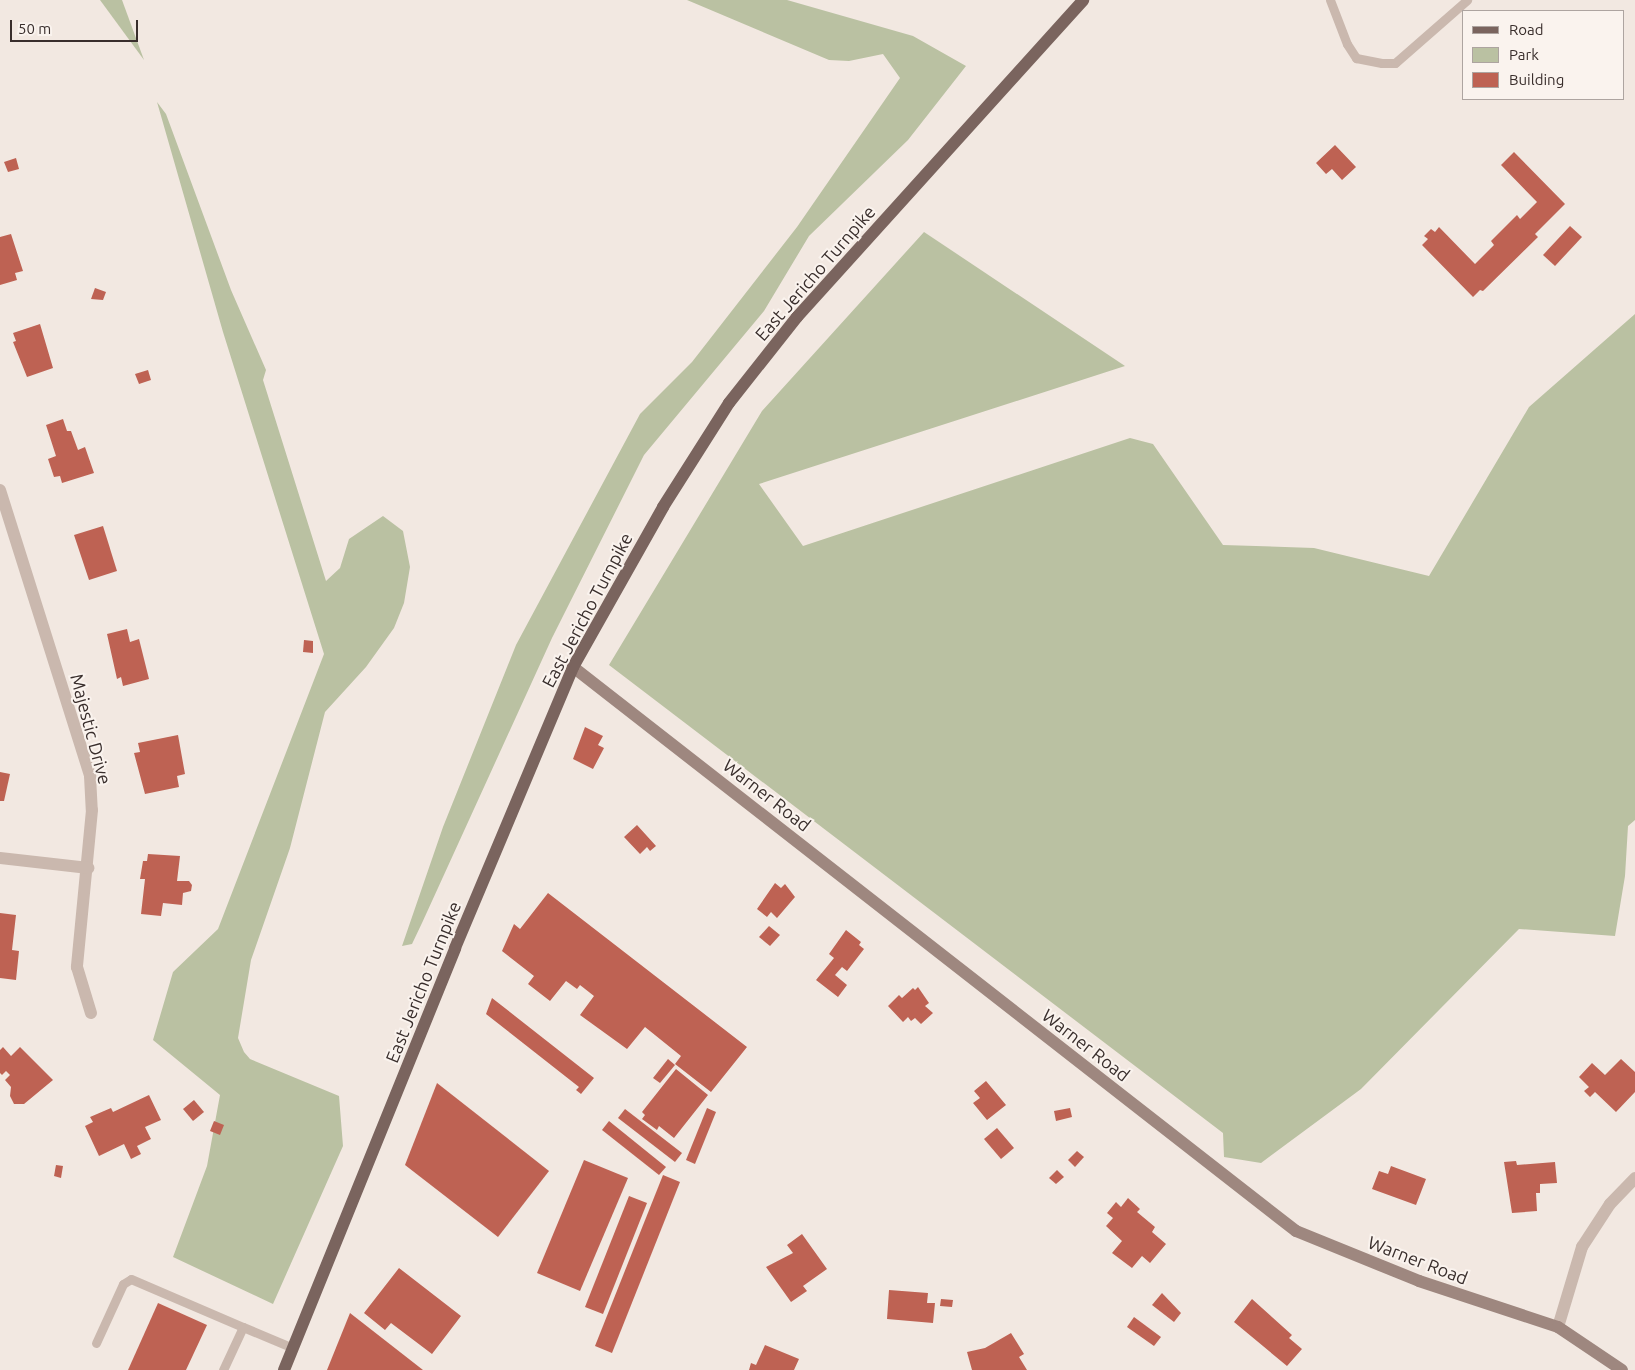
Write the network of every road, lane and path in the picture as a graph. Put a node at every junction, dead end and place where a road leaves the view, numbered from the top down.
1 (1083, 0) edge
2 (1330, 0) edge
3 (1467, 0) edge
4 (0, 490) edge
5 (573, 667) junction
6 (0, 858) edge
7 (88, 868) junction
8 (91, 1013) dead end
9 (1635, 1178) edge
10 (243, 1327) junction
11 (1558, 1327) junction
12 (96, 1343) dead end
13 (293, 1348) junction
14 (223, 1370) edge
15 (284, 1370) edge
16 (1622, 1370) edge

1 - 5 main road, East Jericho Turnpike
2 - 3 lane
4 - 7 street, Majestic Drive
5 - 11 street, Warner Road
5 - 13 main road, East Jericho Turnpike
6 - 7 street
7 - 8 street, Majestic Drive
9 - 11 street
10 - 12 lane
10 - 13 lane
10 - 14 lane
11 - 16 street, Warner Road
13 - 15 main road, East Jericho Turnpike

